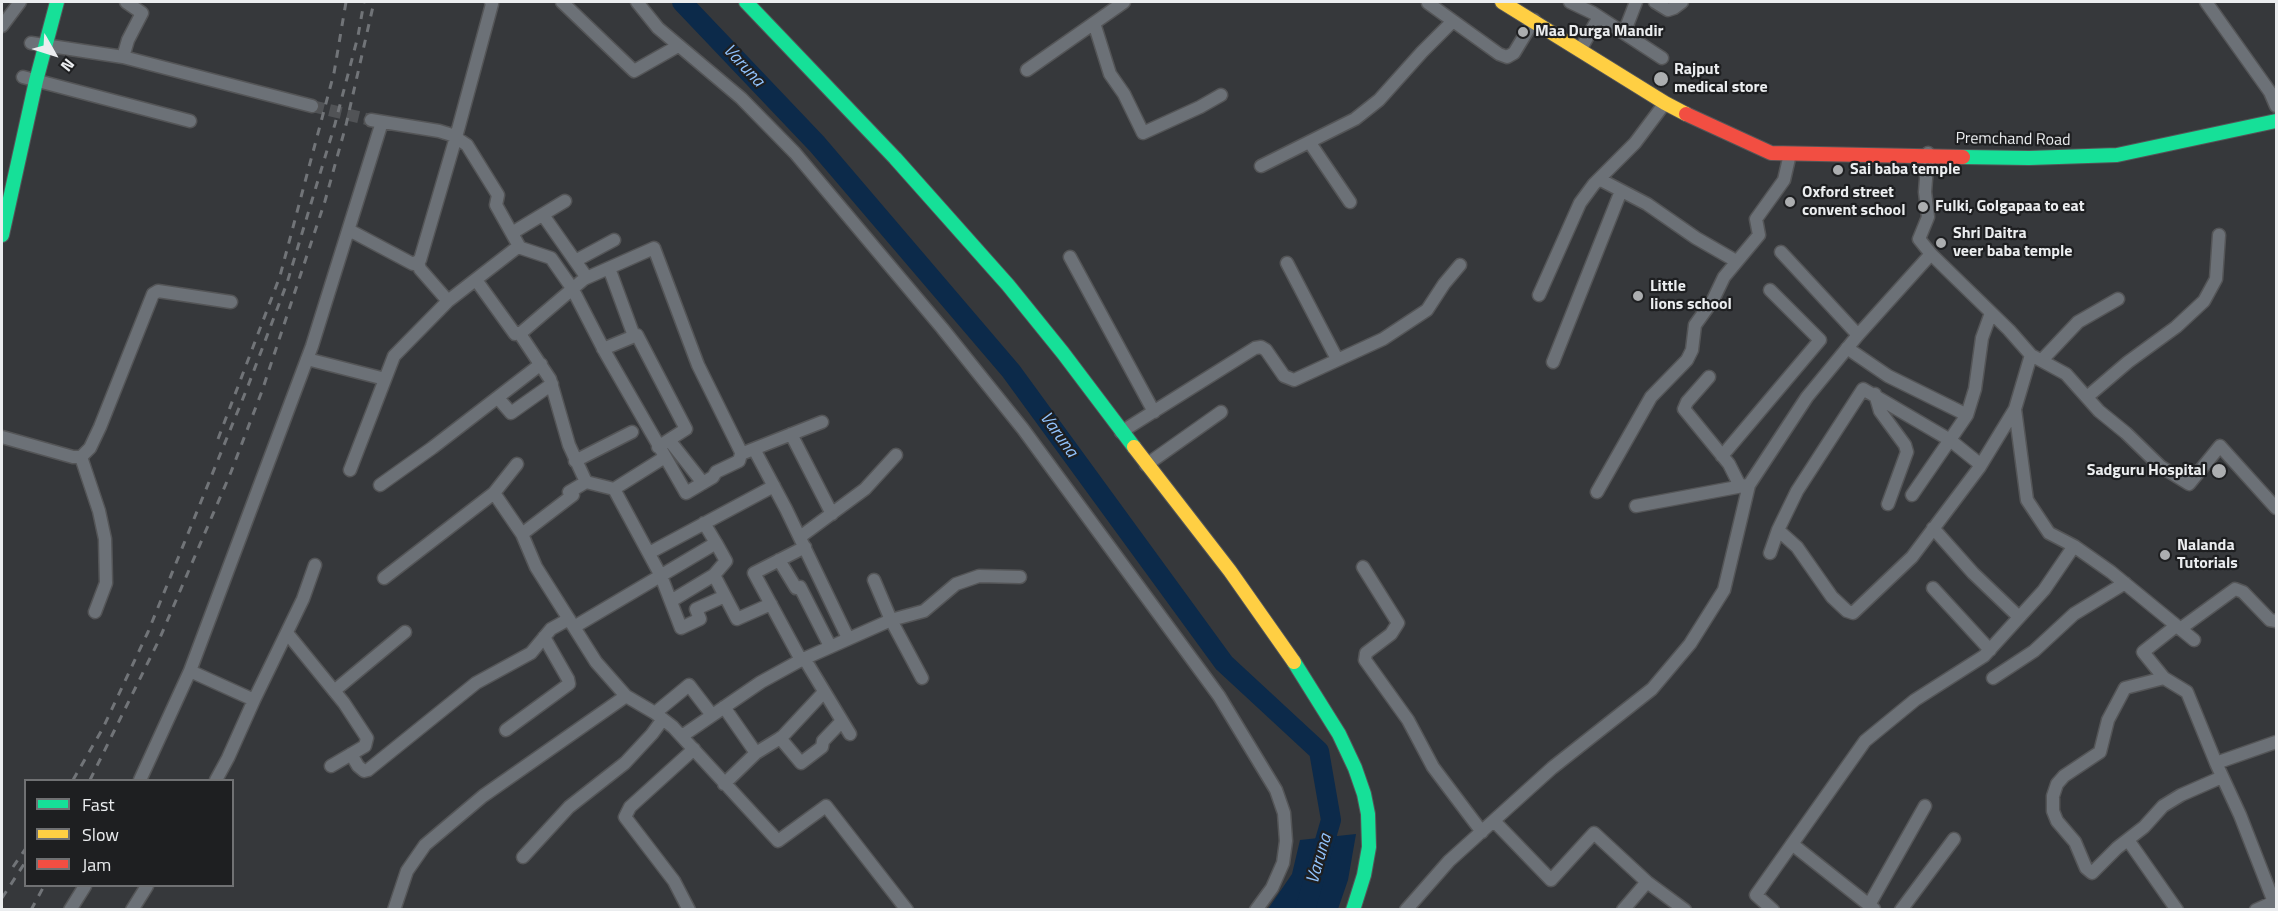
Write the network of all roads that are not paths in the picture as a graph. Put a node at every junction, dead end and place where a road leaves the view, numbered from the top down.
1 (20, 2) edge
2 (57, 2) edge
3 (126, 2) edge
4 (493, 2) edge
5 (562, 2) edge
6 (638, 2) edge
7 (746, 2) edge
8 (1124, 2) edge
9 (1502, 2) edge
10 (1570, 2) edge
11 (1636, 2) edge
12 (1655, 2) edge
13 (1682, 2) edge
14 (2206, 2) edge
15 (1428, 3) dead end
16 (1517, 6) edge
17 (1594, 10) edge
18 (1534, 20) junction
19 (1453, 21) junction
20 (1094, 23) junction
21 (2, 27) edge
22 (1624, 33) junction
23 (678, 46) junction
24 (1580, 50) junction
25 (32, 57) junction
26 (123, 57) junction
27 (1662, 58) dead end
28 (1027, 70) dead end
29 (1221, 95) dead end
30 (1665, 103) junction
31 (312, 106) tunnel mouth
32 (2277, 106) edge
33 (2277, 112) edge
34 (190, 121) dead end
35 (2277, 121) edge
36 (456, 137) junction
37 (1310, 143) junction
38 (1747, 143) junction
39 (1928, 151) junction
40 (1790, 154) junction
41 (1261, 166) dead end
42 (2, 178) edge
43 (1599, 179) junction
44 (1622, 191) junction
45 (6, 192) edge
46 (565, 201) dead end
47 (1350, 202) dead end
48 (543, 215) junction
49 (349, 230) junction
50 (512, 233) junction
51 (2, 235) edge
52 (2219, 235) dead end
53 (614, 240) dead end
54 (518, 247) junction
55 (1781, 252) dead end
56 (1931, 254) junction
57 (1070, 257) dead end
58 (575, 261) junction
59 (1736, 261) junction
60 (418, 262) junction
61 (1287, 263) dead end
62 (1460, 265) dead end
63 (609, 268) junction
64 (584, 279) junction
65 (476, 280) junction
66 (572, 288) junction
67 (1770, 290) dead end
68 (1539, 295) dead end
69 (2118, 299) dead end
70 (448, 301) junction
71 (231, 303) dead end
72 (1991, 313) junction
73 (522, 332) junction
74 (1858, 335) junction
75 (634, 336) junction
76 (1847, 348) junction
77 (603, 349) junction
78 (2037, 357) junction
79 (307, 359) junction
80 (1337, 359) junction
81 (1553, 362) dead end
82 (541, 364) junction
83 (1709, 377) dead end
84 (384, 379) junction
85 (552, 384) junction
86 (1875, 394) junction
87 (2087, 397) junction
88 (498, 398) junction
89 (2015, 409) junction
90 (1154, 412) junction
91 (1221, 412) dead end
92 (1967, 415) junction
93 (822, 422) dead end
94 (632, 432) dead end
95 (1121, 432) junction
96 (792, 434) junction
97 (2, 437) edge
98 (1950, 440) junction
99 (664, 448) junction
100 (748, 451) junction
101 (896, 454) dead end
102 (1722, 456) junction
103 (81, 457) junction
104 (576, 461) junction
105 (517, 464) dead end
106 (1146, 465) junction
107 (1981, 465) junction
108 (350, 470) dead end
109 (586, 482) junction
110 (704, 483) junction
111 (380, 485) dead end
112 (1744, 485) junction
113 (774, 486) junction
114 (614, 489) junction
115 (1598, 492) dead end
116 (494, 493) junction
117 (1912, 495) dead end
118 (1888, 504) dead end
119 (1636, 506) dead end
120 (2277, 508) edge
121 (832, 514) junction
122 (704, 524) junction
123 (1934, 528) junction
124 (1778, 530) junction
125 (522, 534) junction
126 (802, 542) junction
127 (716, 543) junction
128 (2074, 546) junction
129 (649, 553) junction
130 (1770, 553) dead end
131 (779, 561) junction
132 (315, 565) dead end
133 (1363, 567) dead end
134 (714, 575) junction
135 (661, 576) junction
136 (1020, 577) dead end
137 (384, 578) dead end
138 (874, 580) dead end
139 (2125, 584) junction
140 (1934, 588) dead end
141 (725, 596) junction
142 (671, 601) junction
143 (771, 604) junction
144 (95, 612) dead end
145 (2019, 617) junction
146 (891, 620) junction
147 (2277, 621) edge
148 (572, 623) junction
149 (2178, 627) junction
150 (405, 632) dead end
151 (287, 633) junction
152 (544, 637) junction
153 (848, 638) junction
154 (2194, 640) dead end
155 (830, 646) junction
156 (1990, 650) junction
157 (802, 659) junction
158 (190, 671) junction
159 (922, 678) dead end
160 (1993, 678) dead end
161 (2164, 678) junction
162 (334, 691) junction
163 (824, 692) junction
164 (626, 696) junction
165 (254, 700) junction
166 (724, 707) junction
167 (712, 715) junction
168 (659, 716) junction
169 (842, 721) junction
170 (506, 730) dead end
171 (850, 734) dead end
172 (682, 736) junction
173 (780, 738) junction
174 (2277, 742) edge
175 (694, 749) junction
176 (756, 753) junction
177 (351, 754) junction
178 (2216, 763) junction
179 (330, 766) dead end
180 (2222, 777) junction
181 (140, 779) edge
182 (217, 779) edge
183 (724, 784) junction
184 (1925, 806) dead end
185 (1494, 821) junction
186 (1482, 832) junction
187 (1954, 839) dead end
188 (2128, 840) junction
189 (1792, 844) junction
190 (523, 856) dead end
191 (1647, 882) junction
192 (85, 887) edge
193 (146, 887) edge
194 (2275, 902) edge
195 (1872, 907) edge
196 (1905, 908) edge
197 (70, 909) edge
198 (132, 909) edge
199 (394, 909) edge
200 (689, 909) edge
201 (907, 909) edge
202 (1257, 909) edge
203 (1353, 909) edge
204 (1406, 909) edge
205 (1623, 909) edge
206 (1685, 909) edge
207 (1773, 909) edge
208 (2177, 909) edge
209 (2256, 909) edge

1 - 21 street
2 - 25 main road
3 - 26 street
4 - 36 street
5 - 23 street
6 - 23 street
7 - 95 main road
8 - 20 street
9 - 16 main road, Premchand Road
10 - 17 street
11 - 22 street
12 - 13 street
14 - 32 street
15 - 19 street
16 - 18 main road, Premchand Road
17 - 22 street
17 - 24 street
18 - 19 street
18 - 24 main road, Premchand Road
19 - 37 street
20 - 28 street
20 - 29 street
22 - 27 street
23 - 202 street
24 - 30 main road, Premchand Road
25 - 26 street
25 - 34 street
25 - 42 main road
25 - 45 main road
26 - 31 street
30 - 38 main road, Premchand Road
30 - 43 street
33 - 39 main road, Premchand Road
35 - 39 main road, Premchand Road
36 - 49 street
36 - 50 street
36 - 60 street
37 - 41 street
37 - 47 street
38 - 39 main road, Premchand Road
38 - 40 main road, Premchand Road
39 - 40 main road, Premchand Road
39 - 56 street
40 - 59 street
43 - 44 street
43 - 68 street
44 - 59 street
44 - 81 street
45 - 51 main road
46 - 48 street
48 - 50 street
48 - 58 street
49 - 60 street
49 - 79 street
50 - 54 street
52 - 87 street
53 - 58 street
54 - 65 street
54 - 66 street
55 - 74 street
56 - 72 street
56 - 74 street
57 - 90 street
58 - 64 street
59 - 115 street
60 - 70 street
61 - 80 street
62 - 80 street
63 - 64 street
63 - 75 street
63 - 100 street
64 - 66 street
65 - 70 street
65 - 73 street
66 - 73 street
66 - 77 street
67 - 102 street
69 - 78 street
70 - 84 street
71 - 103 street
72 - 78 street
72 - 92 street
73 - 82 street
74 - 76 street
75 - 77 street
75 - 99 street
76 - 92 street
76 - 112 street
77 - 99 street
78 - 87 street
78 - 89 street
79 - 84 street
79 - 158 street
80 - 90 street
82 - 85 street
82 - 88 street
83 - 102 street
84 - 108 street
85 - 88 street
85 - 104 street
86 - 98 street
86 - 118 street
86 - 124 street
87 - 120 street
88 - 111 street
89 - 107 street
89 - 128 street
90 - 95 street
91 - 106 street
92 - 98 street
93 - 96 street
94 - 104 street
95 - 106 main road
96 - 100 street
96 - 121 street
97 - 103 street
98 - 107 street
98 - 117 street
99 - 110 street
99 - 110 street
99 - 114 street
100 - 110 street
100 - 113 street
101 - 121 street
102 - 112 street
103 - 144 street
104 - 109 street
105 - 116 street
106 - 203 main road
107 - 123 street
109 - 114 street
109 - 125 street
112 - 119 street
112 - 185 street
113 - 122 street
113 - 126 street
114 - 129 street
116 - 125 street
116 - 137 street
121 - 126 street
122 - 127 street
122 - 129 street
123 - 124 street
123 - 145 street
124 - 130 street
125 - 148 street
126 - 131 street
126 - 153 street
127 - 134 street
127 - 135 street
128 - 139 street
128 - 145 street
129 - 135 street
131 - 143 street
131 - 155 street
132 - 151 street
133 - 186 street
134 - 141 street
134 - 142 street
135 - 142 street
135 - 148 street
136 - 146 street
138 - 146 street
139 - 149 street
139 - 160 street
140 - 156 street
141 - 142 street
141 - 143 street
143 - 157 street
145 - 156 street
146 - 153 street
146 - 159 street
147 - 149 street
148 - 152 street
148 - 164 street
149 - 154 street
149 - 161 street
150 - 162 street
151 - 162 street
151 - 165 street
152 - 170 street
152 - 177 street
153 - 155 street
155 - 157 street
156 - 189 street
157 - 163 street
157 - 166 street
158 - 165 street
158 - 181 street
161 - 178 street
161 - 188 street
162 - 177 street
163 - 169 street
163 - 173 street
164 - 168 street
164 - 199 street
165 - 182 street
166 - 167 street
166 - 176 street
167 - 168 street
167 - 172 street
168 - 172 street
168 - 190 street
169 - 171 street
169 - 173 street
172 - 175 street
173 - 176 street
174 - 178 street
175 - 183 street
175 - 200 street
176 - 183 street
177 - 179 street
178 - 180 street
180 - 188 street
180 - 194 street
183 - 201 street
184 - 195 street
185 - 186 street
185 - 191 street
186 - 204 street
187 - 196 street
188 - 208 street
189 - 195 street
189 - 207 street
191 - 205 street
191 - 206 street
192 - 197 street
193 - 198 street
194 - 209 street

